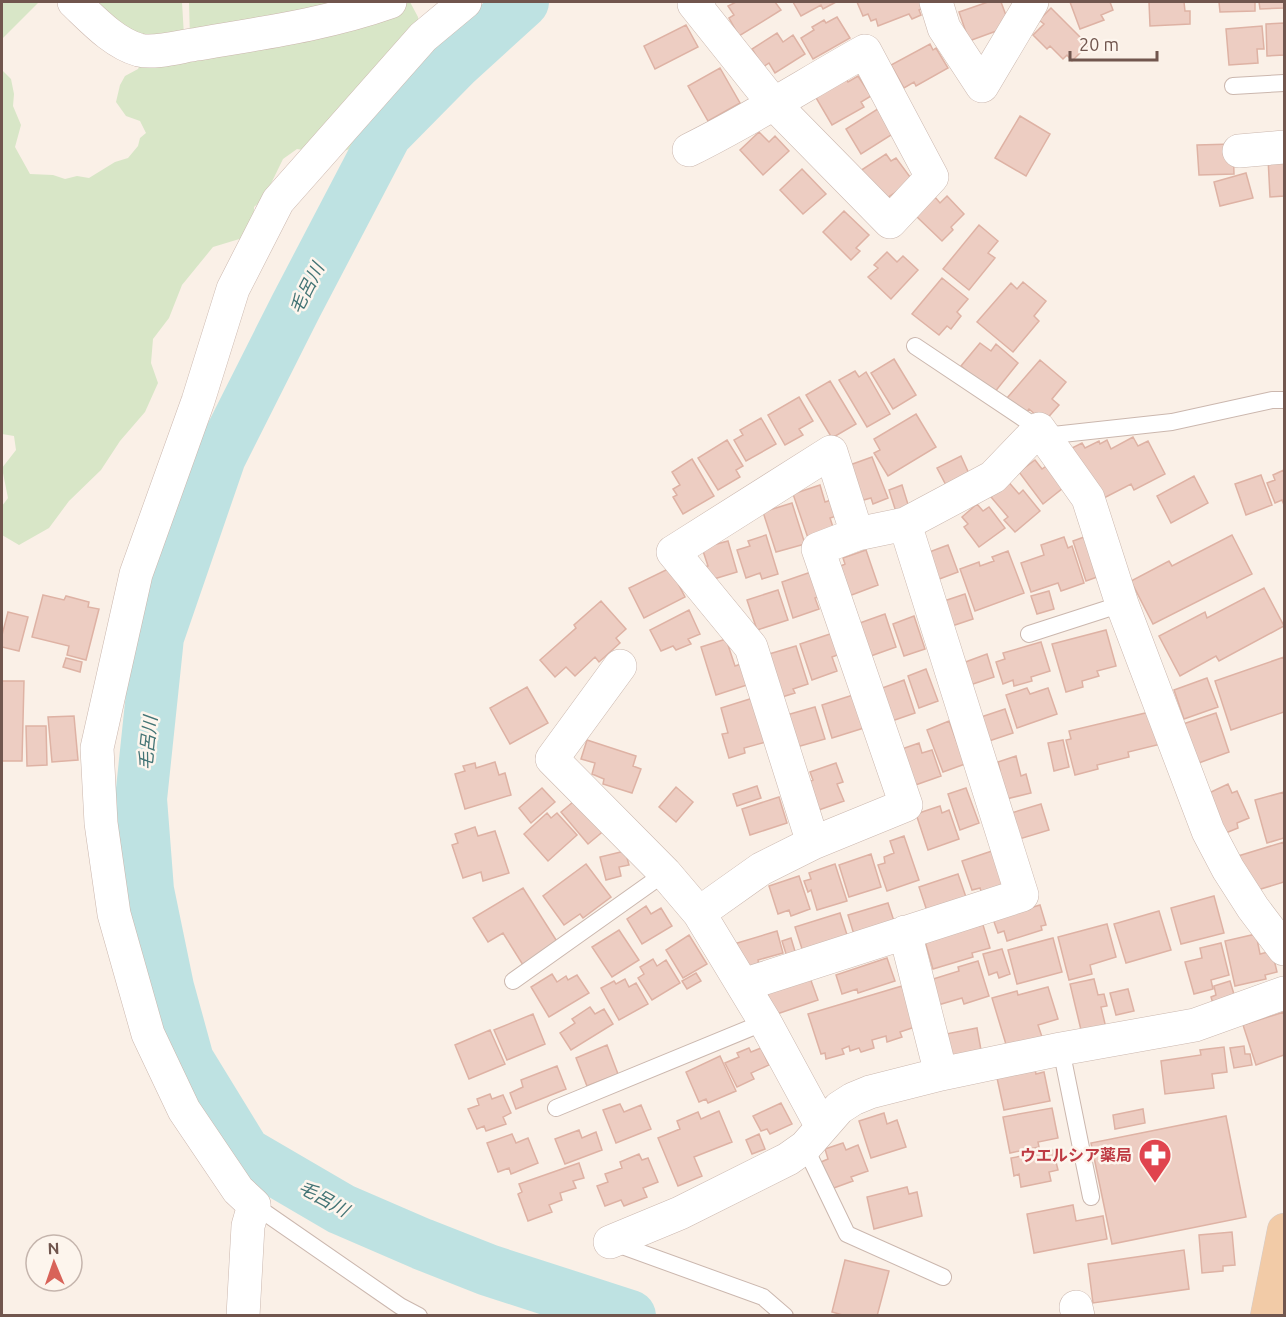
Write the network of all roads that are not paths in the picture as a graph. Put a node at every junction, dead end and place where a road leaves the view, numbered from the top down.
1 (74, 2) edge
2 (390, 2) edge
3 (465, 2) edge
4 (699, 2) edge
5 (936, 2) edge
6 (1032, 2) edge
7 (1284, 83) edge
8 (1233, 86) dead end
9 (773, 103) junction
10 (1284, 147) edge
11 (689, 150) dead end
12 (1239, 151) dead end
13 (915, 346) dead end
14 (1284, 400) edge
15 (1041, 432) junction
16 (904, 524) junction
17 (857, 534) junction
18 (1122, 604) junction
19 (1029, 634) dead end
20 (620, 666) dead end
21 (813, 843) junction
22 (665, 873) junction
23 (699, 913) junction
24 (905, 932) junction
25 (1284, 949) edge
26 (513, 981) dead end
27 (743, 985) junction
28 (1284, 993) edge
29 (765, 1022) junction
30 (1061, 1049) junction
31 (941, 1074) junction
32 (556, 1108) dead end
33 (813, 1137) junction
34 (1090, 1197) dead end
35 (254, 1204) junction
36 (1284, 1230) edge
37 (610, 1242) joint
38 (943, 1277) dead end
39 (243, 1316) edge
40 (419, 1316) edge
41 (785, 1316) edge
42 (1267, 1316) edge

1 - 2 street
3 - 35 street
4 - 9 street
5 - 6 street
7 - 8 lane
9 - 9 street
9 - 11 street
10 - 12 street
13 - 15 lane
14 - 15 lane
15 - 16 street
15 - 18 street
16 - 17 street
16 - 24 street
17 - 21 street
17 - 21 street
18 - 19 lane
18 - 25 street
20 - 22 street
21 - 23 street
22 - 23 street
22 - 26 lane
23 - 27 street
24 - 27 street
24 - 31 street
27 - 29 street
28 - 30 street
29 - 32 lane
29 - 33 street
30 - 31 street
30 - 34 lane
31 - 33 street
33 - 37 street
33 - 38 lane
35 - 39 street
35 - 40 lane
36 - 42 main road
37 - 41 lane

